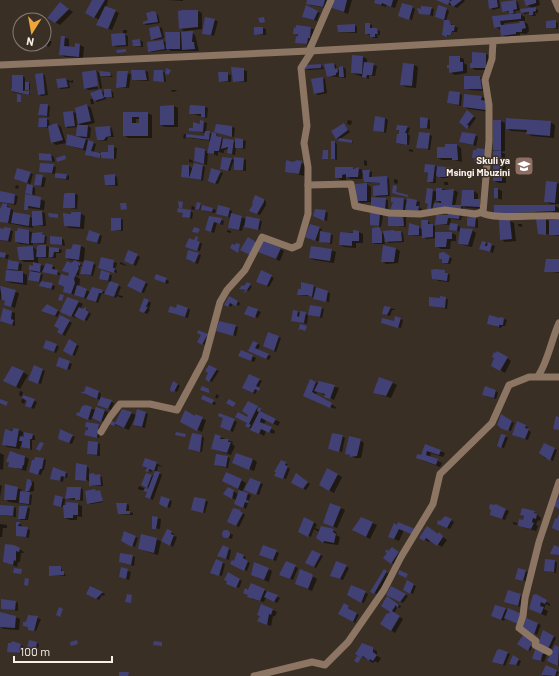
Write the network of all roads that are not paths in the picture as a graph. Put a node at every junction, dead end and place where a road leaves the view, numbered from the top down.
1 (331, 0) edge
2 (555, 0) edge
3 (559, 9) edge
4 (559, 37) edge
5 (493, 41) junction
6 (310, 51) junction
7 (0, 65) edge
8 (308, 184) junction
9 (481, 212) junction
10 (559, 216) edge
11 (559, 323) edge
12 (538, 376) junction
13 (559, 377) edge
14 (101, 432) dead end
15 (559, 482) edge
16 (549, 652) dead end
17 (254, 676) edge

1 - 6 street
2 - 3 street
4 - 5 street
5 - 6 street
5 - 9 street
6 - 7 street
6 - 8 street
8 - 9 street
8 - 14 street
9 - 10 street
11 - 12 street
12 - 13 street
12 - 17 street
15 - 16 street

